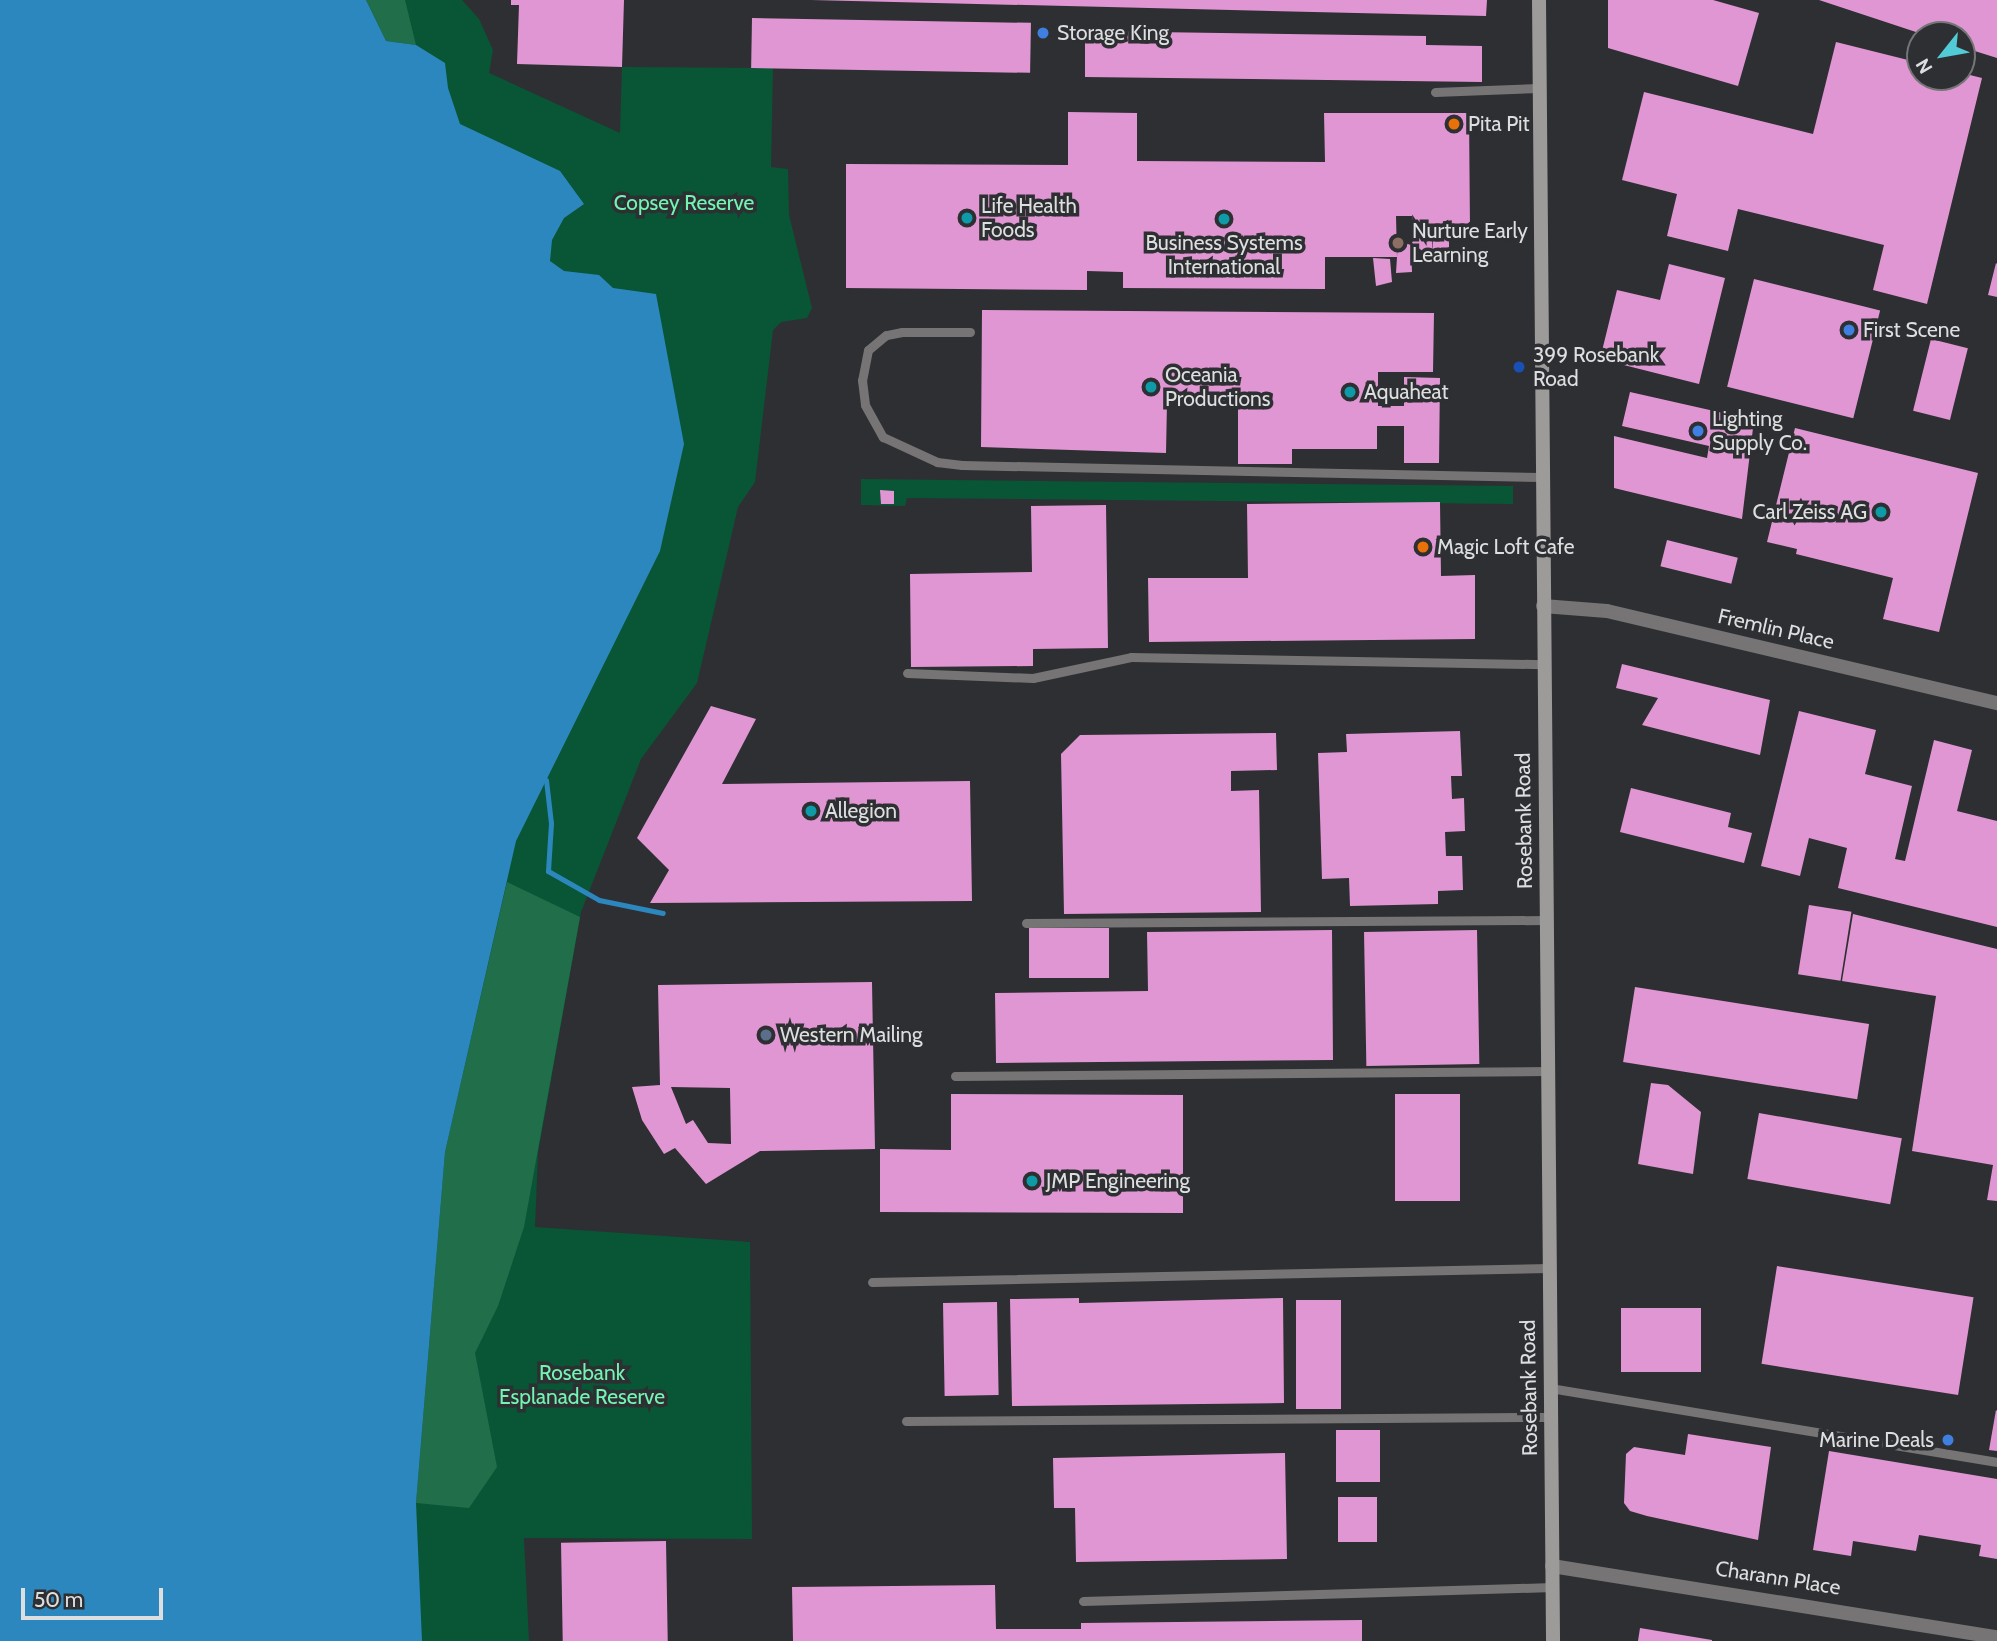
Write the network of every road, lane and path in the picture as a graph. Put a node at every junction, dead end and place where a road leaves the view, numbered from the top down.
1 (1539, 0) edge
2 (1539, 88) junction
3 (1435, 92) dead end
4 (970, 332) dead end
5 (1541, 477) junction
6 (1543, 606) junction
7 (1543, 664) junction
8 (907, 673) dead end
9 (1997, 703) edge
10 (1545, 920) junction
11 (1026, 923) dead end
12 (1547, 1071) junction
13 (955, 1076) dead end
14 (1549, 1268) junction
15 (872, 1282) dead end
16 (1550, 1388) junction
17 (1550, 1417) junction
18 (905, 1421) dead end
19 (1997, 1462) edge
20 (1552, 1566) junction
21 (1552, 1587) junction
22 (1083, 1601) dead end
23 (1997, 1637) edge
24 (1553, 1641) edge

1 - 2 main road, Rosebank Road
2 - 3 lane
2 - 5 main road, Rosebank Road
4 - 5 lane
5 - 6 main road, Rosebank Road
6 - 7 main road, Rosebank Road
6 - 9 street, Fremlin Place
7 - 8 lane
7 - 10 main road, Rosebank Road
10 - 11 lane
10 - 12 main road, Rosebank Road
12 - 13 lane
12 - 14 main road, Rosebank Road
14 - 15 lane
14 - 16 main road, Rosebank Road
16 - 17 main road, Rosebank Road
16 - 19 lane
17 - 18 lane
17 - 20 main road, Rosebank Road
20 - 21 main road, Rosebank Road
20 - 23 street, Charann Place
21 - 22 lane
21 - 24 main road, Rosebank Road

